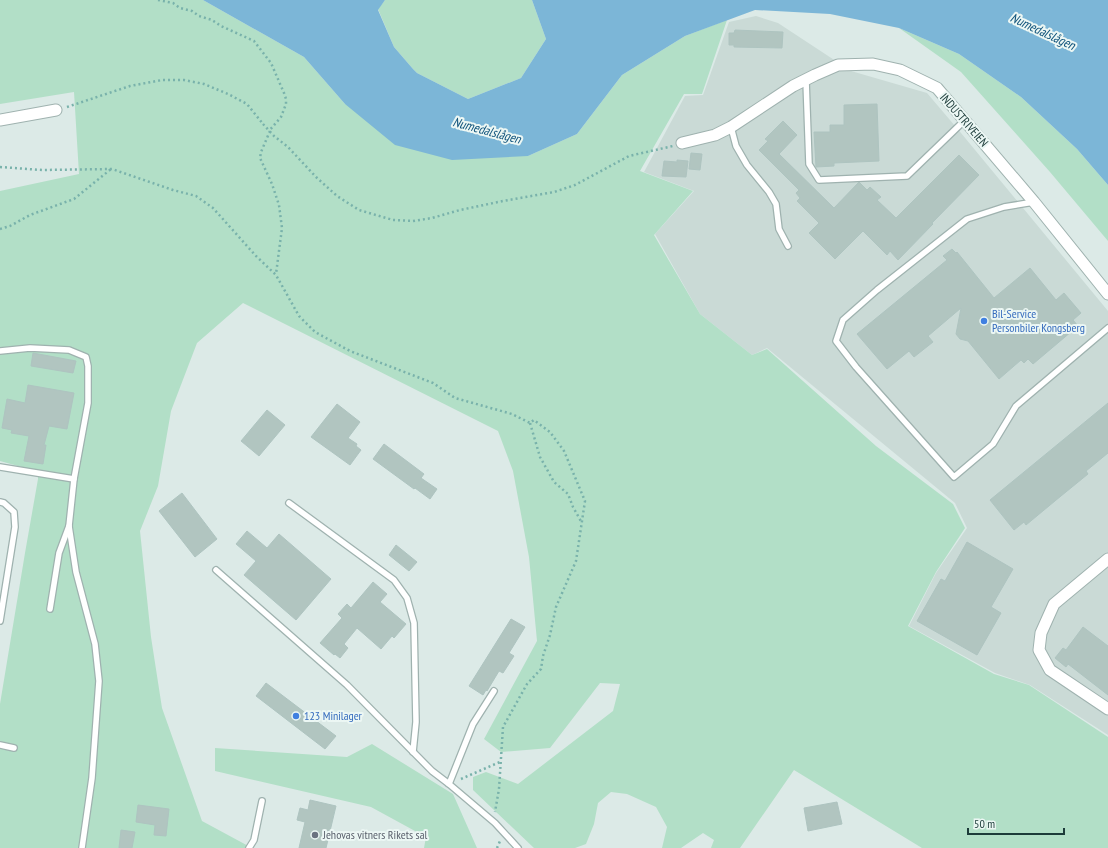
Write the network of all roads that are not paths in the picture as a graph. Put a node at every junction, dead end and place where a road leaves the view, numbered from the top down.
1 (806, 79) junction
2 (56, 110) road end
3 (0, 120) edge
4 (965, 120) junction
5 (731, 127) junction
6 (682, 143) road end
7 (1034, 202) junction
8 (788, 246) dead end
9 (1108, 294) edge
10 (1108, 328) edge
11 (0, 351) edge
12 (0, 467) edge
13 (74, 479) junction
14 (0, 502) edge
15 (289, 503) dead end
16 (69, 526) junction
17 (1108, 559) edge
18 (216, 570) dead end
19 (50, 609) dead end
20 (0, 621) edge
21 (494, 691) dead end
22 (1108, 709) edge
23 (0, 745) edge
24 (14, 748) dead end
25 (413, 752) junction
26 (450, 784) junction
27 (262, 801) dead end
28 (82, 848) edge
29 (249, 848) edge
30 (518, 848) edge

1 - 4 street, INDUSTRIVEIEN
1 - 4 lane
1 - 5 street, INDUSTRIVEIEN
2 - 3 street
4 - 7 street, INDUSTRIVEIEN
5 - 6 street, INDUSTRIVEIEN
5 - 8 lane
7 - 9 street, INDUSTRIVEIEN
7 - 10 lane
11 - 13 lane
12 - 13 lane
13 - 16 lane
14 - 20 lane
15 - 25 lane
16 - 19 lane
16 - 28 lane
17 - 22 street
18 - 25 lane
21 - 26 lane
23 - 24 lane
25 - 26 lane
26 - 30 lane
27 - 29 lane

